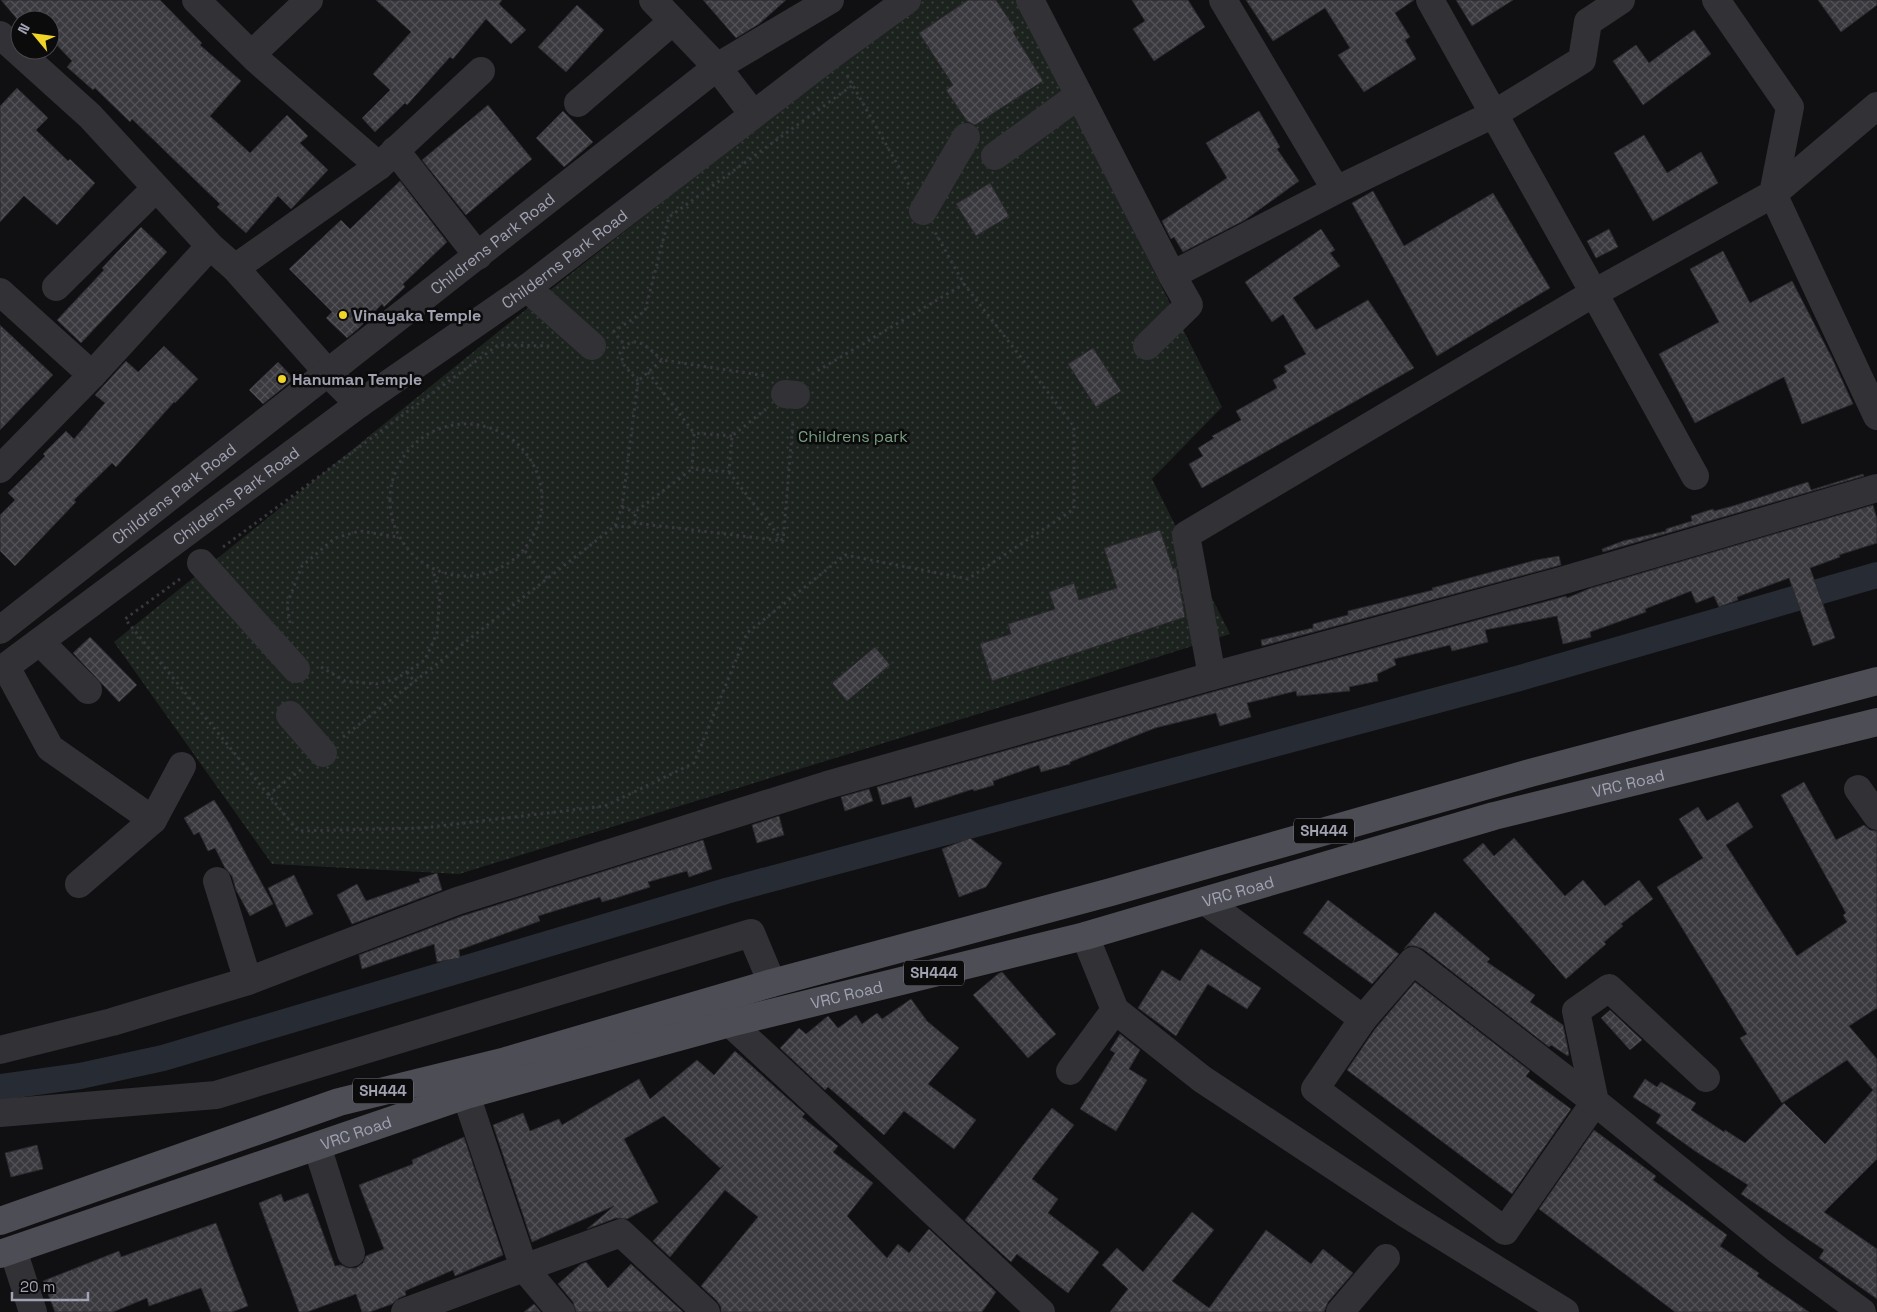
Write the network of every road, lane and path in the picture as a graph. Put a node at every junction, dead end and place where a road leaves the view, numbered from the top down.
1 (196, 0) edge
2 (309, 0) edge
3 (653, 0) edge
4 (830, 0) edge
5 (907, 0) edge
6 (1030, 0) edge
7 (1223, 0) edge
8 (1430, 0) edge
9 (1621, 0) edge
10 (1716, 0) edge
11 (673, 21) junction
12 (0, 35) edge
13 (834, 53) junction
14 (252, 54) junction
15 (717, 67) junction
16 (481, 71) dead end
17 (853, 86) junction
18 (1079, 95) junction
19 (578, 103) dead end
20 (1877, 106) edge
21 (754, 114) junction
22 (1494, 114) junction
23 (966, 138) dead end
24 (995, 156) dead end
25 (387, 158) junction
26 (156, 188) junction
27 (1336, 190) junction
28 (1773, 194) junction
29 (923, 211) junction
30 (210, 246) junction
31 (478, 256) junction
32 (235, 268) junction
33 (1172, 275) junction
34 (964, 284) junction
35 (56, 287) dead end
36 (527, 288) junction
37 (0, 292) edge
38 (1594, 293) junction
39 (592, 346) junction
40 (1147, 346) dead end
41 (662, 360) junction
42 (648, 372) junction
43 (329, 374) junction
44 (92, 375) junction
45 (638, 381) junction
46 (790, 395) junction
47 (359, 404) junction
48 (1877, 416) edge
49 (694, 434) junction
50 (732, 436) junction
51 (0, 469) edge
52 (692, 469) junction
53 (729, 472) junction
54 (1695, 476) dead end
55 (1877, 488) edge
56 (622, 507) junction
57 (635, 512) junction
58 (635, 523) junction
59 (615, 526) junction
60 (398, 536) junction
61 (783, 541) junction
62 (524, 551) junction
63 (201, 563) junction
64 (433, 571) junction
65 (547, 578) junction
66 (291, 629) dead end
67 (0, 630) edge
68 (40, 642) junction
69 (308, 668) joint
70 (3, 669) edge
71 (407, 672) junction
72 (1212, 676) junction
73 (1877, 681) edge
74 (414, 682) junction
75 (88, 690) dead end
76 (290, 715) dead end
77 (1877, 722) edge
78 (323, 753) junction
79 (182, 766) dead end
80 (1858, 788) dead end
81 (268, 795) junction
82 (1877, 816) edge
83 (153, 820) junction
84 (217, 881) dead end
85 (79, 884) dead end
86 (1205, 901) junction
87 (1085, 936) junction
88 (248, 982) junction
89 (772, 983) junction
90 (1115, 1010) junction
91 (1363, 1020) junction
92 (730, 1024) junction
93 (0, 1050) edge
94 (1070, 1072) dead end
95 (1706, 1078) dead end
96 (466, 1095) junction
97 (1595, 1102) junction
98 (0, 1113) edge
99 (317, 1146) junction
100 (0, 1221) edge
101 (7, 1252) edge
102 (351, 1253) dead end
103 (1386, 1258) dead end
104 (524, 1268) junction
105 (33, 1312) edge
106 (405, 1312) edge
107 (561, 1312) edge
108 (706, 1312) edge
109 (1041, 1312) edge
110 (1340, 1312) edge
111 (1565, 1312) edge
112 (1862, 1312) edge

1 - 14 street
2 - 14 street
3 - 11 street
4 - 15 street, Childrens Park Road
5 - 13 street, Childerns Park Road
6 - 18 street
7 - 27 street
8 - 22 street
9 - 22 street
10 - 28 street
11 - 15 street
11 - 19 street
12 - 26 street
13 - 17 path
13 - 21 street, Childerns Park Road
14 - 25 street
15 - 21 street
15 - 31 street, Childrens Park Road
16 - 25 street
17 - 29 path
17 - 39 path
18 - 24 street
18 - 33 street
20 - 28 street
21 - 36 street, Childerns Park Road
22 - 27 street
22 - 38 street
23 - 29 street
25 - 31 street
25 - 32 street
26 - 30 street
26 - 35 street
27 - 33 street
28 - 38 street
28 - 48 street
29 - 34 path
30 - 32 street
30 - 44 street
31 - 43 street, Childrens Park Road
32 - 43 street
33 - 40 street
34 - 46 path
34 - 81 path
36 - 39 street
36 - 47 street, Childerns Park Road
37 - 44 street
38 - 54 street
38 - 72 street
39 - 63 path
41 - 42 path
41 - 45 path
41 - 46 path
42 - 45 path
42 - 49 path
43 - 47 street
43 - 67 street, Childrens Park Road
44 - 51 street
45 - 56 path
46 - 50 path
46 - 61 path
47 - 68 street, Childerns Park Road
49 - 50 path
49 - 52 path
50 - 53 path
52 - 53 path
52 - 57 path
53 - 61 path
55 - 72 street
56 - 57 path
56 - 59 path
57 - 58 path
58 - 59 path
58 - 61 path
59 - 65 path
60 - 62 path
60 - 64 path
60 - 66 path
62 - 64 path
62 - 65 path
63 - 69 street
63 - 81 path
64 - 71 path
65 - 74 path
68 - 70 street, Childerns Park Road
68 - 75 street
69 - 71 path
70 - 83 street
71 - 74 path
72 - 88 street
73 - 89 main road, SH444
74 - 78 path
76 - 78 street
77 - 86 main road, VRC Road / SH444
78 - 81 path
79 - 83 street
80 - 82 street
83 - 85 street
84 - 88 street
86 - 87 main road, VRC Road / SH444
86 - 91 street
87 - 90 street
87 - 92 main road, VRC Road / SH444
88 - 93 street
89 - 98 street
89 - 100 main road, SH444
90 - 94 street
90 - 111 street
91 - 97 street
91 - 97 street
92 - 96 main road, VRC Road / SH444
92 - 109 street
95 - 97 street
96 - 99 main road, VRC Road / SH444
96 - 104 street
97 - 112 street
99 - 101 main road, VRC Road / SH444
99 - 102 street
101 - 105 street
103 - 110 street
104 - 106 street
104 - 107 street
104 - 108 street

